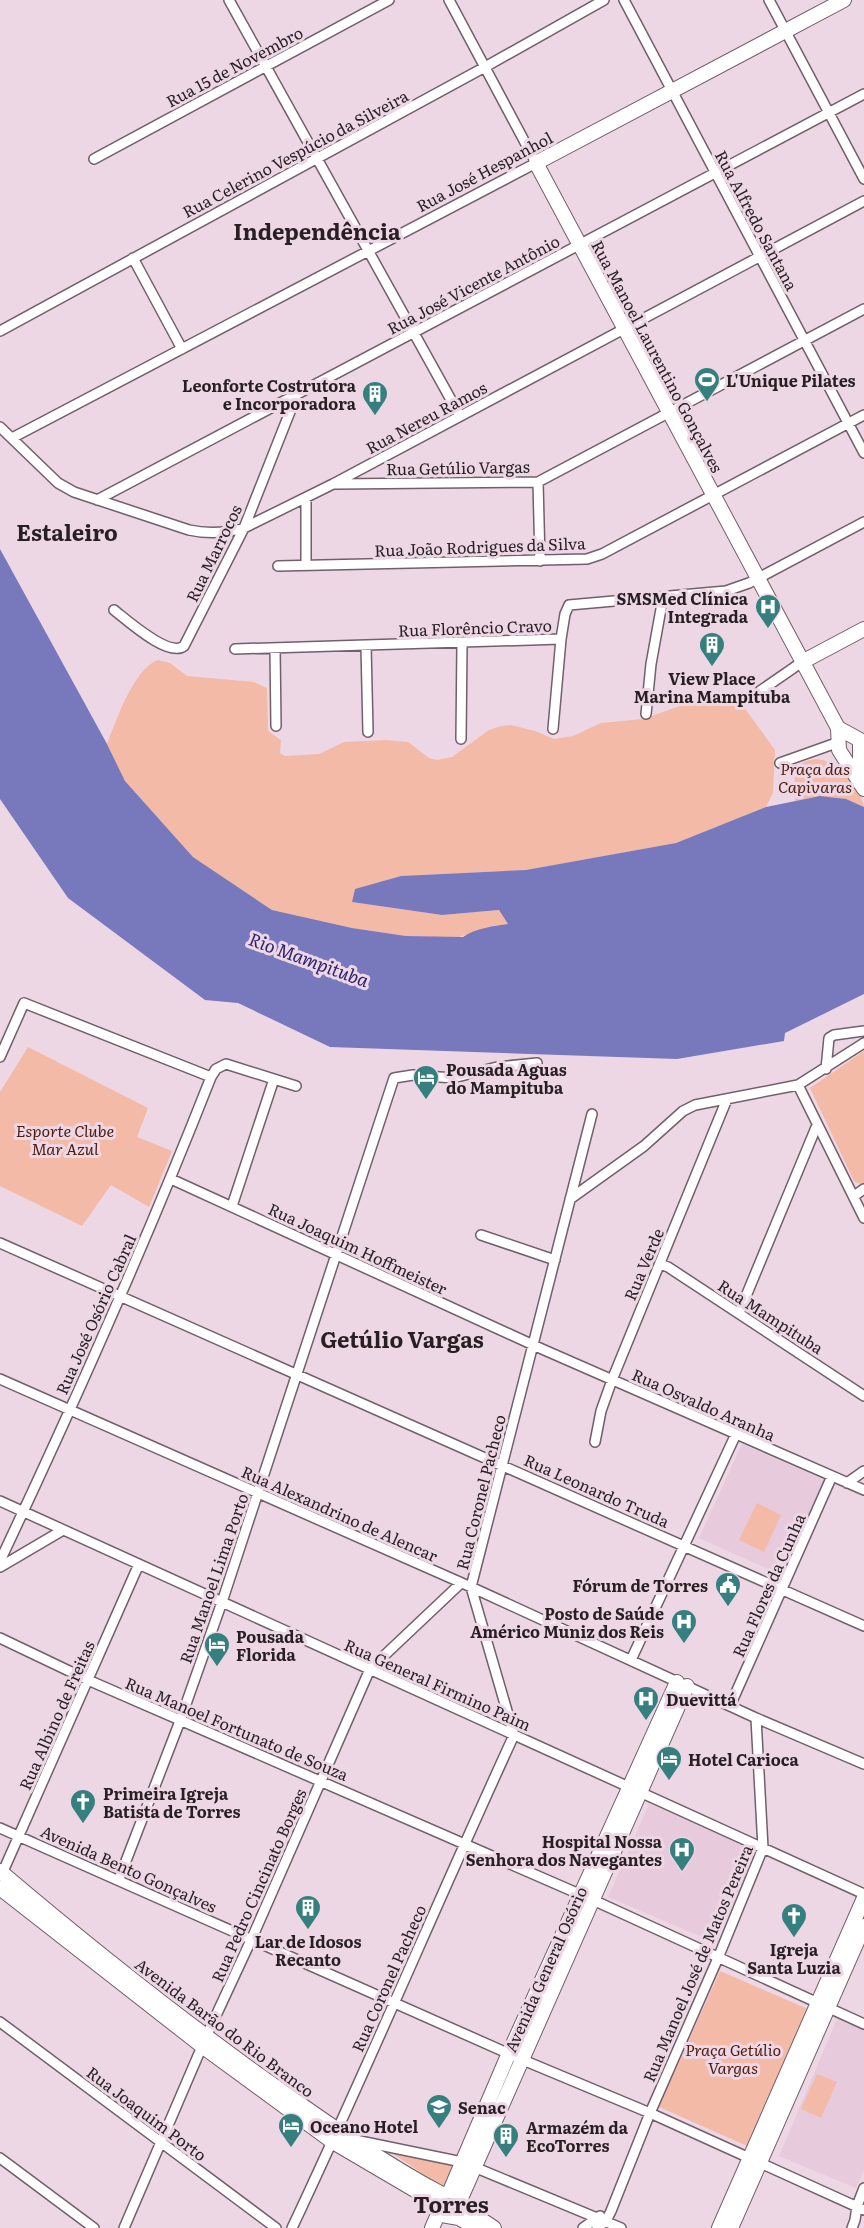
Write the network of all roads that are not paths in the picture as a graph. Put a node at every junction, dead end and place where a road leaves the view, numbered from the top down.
1 (229, 0) edge
2 (389, 0) edge
3 (449, 0) edge
4 (604, 0) edge
5 (624, 0) edge
6 (769, 0) edge
7 (844, 0) edge
8 (786, 31) junction
9 (266, 66) junction
10 (485, 67) junction
11 (671, 91) junction
12 (864, 94) edge
13 (829, 113) junction
14 (94, 159) dead end
15 (316, 159) junction
16 (536, 163) junction
17 (715, 173) junction
18 (864, 179) edge
19 (864, 201) edge
20 (579, 244) junction
21 (368, 251) junction
22 (759, 257) junction
23 (133, 258) junction
24 (864, 309) edge
25 (624, 329) junction
26 (0, 331) edge
27 (413, 332) junction
28 (804, 341) junction
29 (182, 349) junction
30 (297, 394) junction
31 (669, 413) junction
32 (864, 415) edge
33 (460, 416) junction
34 (848, 423) junction
35 (0, 427) edge
36 (12, 438) junction
37 (864, 453) edge
38 (538, 482) junction
39 (333, 484) junction
40 (713, 495) junction
41 (306, 498) junction
42 (97, 500) junction
43 (864, 522) edge
44 (244, 528) junction
45 (540, 561) junction
46 (306, 565) junction
47 (278, 566) dead end
48 (757, 578) junction
49 (663, 598) junction
50 (114, 610) dead end
51 (864, 629) edge
52 (561, 639) junction
53 (462, 643) junction
54 (366, 645) junction
55 (275, 648) junction
56 (235, 649) dead end
57 (802, 662) junction
58 (760, 691) dead end
59 (646, 714) dead end
60 (276, 726) dead end
61 (554, 729) dead end
62 (368, 732) dead end
63 (858, 732) edge
64 (461, 739) dead end
65 (840, 741) junction
66 (862, 748) edge
67 (780, 763) dead end
68 (864, 775) edge
69 (864, 789) edge
70 (864, 1031) edge
71 (864, 1043) edge
72 (0, 1057) edge
73 (537, 1063) dead end
74 (826, 1069) junction
75 (211, 1077) junction
76 (274, 1079) junction
77 (798, 1085) junction
78 (296, 1086) dead end
79 (726, 1099) junction
80 (592, 1114) dead end
81 (817, 1125) junction
82 (171, 1179) junction
83 (864, 1189) edge
84 (854, 1196) junction
85 (570, 1198) junction
86 (232, 1206) junction
87 (864, 1218) edge
88 (481, 1234) dead end
89 (1, 1245) edge
90 (335, 1254) junction
91 (555, 1260) junction
92 (660, 1264) junction
93 (119, 1296) junction
94 (739, 1312) junction
95 (533, 1345) junction
96 (296, 1374) junction
97 (0, 1379) edge
98 (612, 1380) junction
99 (864, 1396) edge
100 (69, 1411) junction
101 (736, 1434) junction
102 (596, 1442) dead end
103 (502, 1464) junction
104 (864, 1471) edge
105 (832, 1476) junction
106 (847, 1483) junction
107 (864, 1490) edge
108 (258, 1493) junction
109 (0, 1501) edge
110 (23, 1512) junction
111 (63, 1530) junction
112 (684, 1546) junction
113 (0, 1561) edge
114 (139, 1564) junction
115 (0, 1567) edge
116 (461, 1583) junction
117 (471, 1587) junction
118 (784, 1589) junction
119 (222, 1602) junction
120 (864, 1626) edge
121 (0, 1638) edge
122 (631, 1660) junction
123 (370, 1669) junction
124 (88, 1680) junction
125 (682, 1684) junction
126 (730, 1706) junction
127 (756, 1718) junction
128 (180, 1721) junction
129 (514, 1735) junction
130 (864, 1764) edge
131 (320, 1781) junction
132 (635, 1790) junction
133 (0, 1828) edge
134 (19, 1836) junction
135 (465, 1843) junction
136 (763, 1848) junction
137 (1, 1874) edge
138 (119, 1879) junction
139 (0, 1887) edge
140 (864, 1896) edge
141 (587, 1897) junction
142 (864, 1926) edge
143 (252, 1938) junction
144 (718, 1958) junction
145 (393, 2002) junction
146 (823, 2006) junction
147 (0, 2022) edge
148 (864, 2024) edge
149 (204, 2042) junction
150 (509, 2053) junction
151 (523, 2060) junction
152 (650, 2113) junction
153 (335, 2137) junction
154 (352, 2139) junction
155 (162, 2143) junction
156 (0, 2158) edge
157 (755, 2160) junction
158 (468, 2165) junction
159 (864, 2188) edge
160 (449, 2207) edge
161 (862, 2210) edge
162 (602, 2219) junction
163 (854, 2224) edge
164 (94, 2228) edge
165 (124, 2228) edge
166 (276, 2228) edge
167 (292, 2228) edge
168 (432, 2228) edge
169 (476, 2228) edge
170 (494, 2228) edge
171 (583, 2228) edge
172 (597, 2228) edge
173 (621, 2228) edge
174 (719, 2228) edge
175 (731, 2228) edge

1 - 9 street
2 - 9 street, Rua 15 de Novembro
3 - 10 street, Rua Manoel Laurentino Gonçalves
4 - 10 street, Rua Celerino Vespúcio da Silveira
5 - 11 street, Rua Alfredo Santana
6 - 8 street
7 - 8 main road, Rua José Hespanhol
8 - 11 main road, Rua José Hespanhol
8 - 13 street
9 - 14 street, Rua 15 de Novembro
9 - 15 street
10 - 15 street, Rua Celerino Vespúcio da Silveira
10 - 16 street, Rua Manoel Laurentino Gonçalves
11 - 16 main road, Rua José Hespanhol
11 - 17 street, Rua Alfredo Santana
12 - 13 street, Rua José Vicente Antônio
13 - 17 street, Rua José Vicente Antônio
13 - 18 street
15 - 21 street
15 - 23 street, Rua Celerino Vespúcio da Silveira
16 - 20 main road, Rua Manoel Laurentino Gonçalves
16 - 21 street, Rua José Hespanhol
17 - 20 street, Rua José Vicente Antônio
17 - 22 street, Rua Alfredo Santana
19 - 22 street, Rua Nereu Ramos
20 - 25 main road, Rua Manoel Laurentino Gonçalves
20 - 27 street, Rua José Vicente Antônio
21 - 27 street
21 - 29 street, Rua José Hespanhol
22 - 25 street, Rua Nereu Ramos
22 - 28 street, Rua Alfredo Santana
23 - 26 street, Rua Celerino Vespúcio da Silveira
23 - 29 street
24 - 28 street, Rua Getúlio Vargas
25 - 31 main road, Rua Manoel Laurentino Gonçalves
25 - 33 street, Rua Nereu Ramos
27 - 30 street, Rua José Vicente Antônio
27 - 33 street
28 - 31 street, Rua Getúlio Vargas
28 - 34 street, Rua Alfredo Santana
29 - 36 street, Rua José Hespanhol
30 - 42 street, Rua José Vicente Antônio
30 - 44 street, Rua Marrocos
31 - 38 street, Rua Getúlio Vargas
31 - 40 main road, Rua Manoel Laurentino Gonçalves
32 - 34 street, Rua João Rodrigues da Silva
33 - 39 street, Rua Nereu Ramos
34 - 37 street, Rua Alfredo Santana
34 - 40 street, Rua João Rodrigues da Silva
35 - 36 street, Rua Nereu Ramos
36 - 42 street, Rua Nereu Ramos
38 - 39 street, Rua Getúlio Vargas
38 - 45 street
39 - 41 street, Rua Nereu Ramos
40 - 45 street, Rua João Rodrigues da Silva
40 - 48 main road, Rua Manoel Laurentino Gonçalves
41 - 44 street, Rua Nereu Ramos
41 - 46 street
42 - 44 street, Rua Nereu Ramos
43 - 48 street, Rua Florêncio Cravo
44 - 50 street, Rua Marrocos
45 - 46 street, Rua João Rodrigues da Silva
46 - 47 street, Rua João Rodrigues da Silva
48 - 49 street, Rua Florêncio Cravo
48 - 57 main road, Rua Manoel Laurentino Gonçalves
49 - 52 street, Rua Florêncio Cravo
49 - 59 street
51 - 57 main road
52 - 53 street, Rua Florêncio Cravo
52 - 61 street
53 - 54 street, Rua Florêncio Cravo
53 - 64 street
54 - 55 street, Rua Florêncio Cravo
54 - 62 street
55 - 56 street, Rua Florêncio Cravo
55 - 60 street
57 - 58 street
57 - 65 main road, Rua Manoel Laurentino Gonçalves
63 - 65 main road
63 - 66 main road
65 - 66 main road
65 - 67 street
65 - 69 main road, Rua Manoel Laurentino Gonçalves
66 - 68 main road
70 - 74 street
71 - 74 street
72 - 75 street
73 - 90 street, Rua Manoel Lima Porto
74 - 77 street
75 - 76 street
75 - 82 street, Rua José Osório Cabral
76 - 78 street
76 - 86 street
77 - 79 street
77 - 81 street
79 - 85 street
79 - 92 street, Rua Verde
80 - 85 street, Rua Coronel Pacheco
81 - 84 street
81 - 94 street
82 - 86 street, Rua Joaquim Hoffmeister
82 - 93 street, Rua José Osório Cabral
83 - 84 street
84 - 87 street
85 - 91 street, Rua Coronel Pacheco
86 - 90 street, Rua Joaquim Hoffmeister
88 - 91 street
89 - 93 street, Rua Leonardo Truda
90 - 95 street, Rua Joaquim Hoffmeister
90 - 96 street, Rua Manoel Lima Porto
91 - 95 street, Rua Coronel Pacheco
92 - 94 street, Rua Mampituba
92 - 98 street, Rua Verde
93 - 96 street, Rua Leonardo Truda
93 - 100 street, Rua José Osório Cabral
94 - 99 street, Rua Mampituba
95 - 98 street, Rua Osvaldo Aranha
95 - 103 street, Rua Coronel Pacheco
96 - 103 street, Rua Leonardo Truda
96 - 108 street, Rua Manoel Lima Porto
97 - 100 street, Rua Alexandrino de Alencar
98 - 101 street, Rua Osvaldo Aranha
98 - 102 street, Rua Verde
100 - 108 street, Rua Alexandrino de Alencar
100 - 110 street, Rua José Osório Cabral
101 - 105 street, Rua Osvaldo Aranha
101 - 112 street
103 - 112 street, Rua Leonardo Truda
103 - 117 street, Rua Coronel Pacheco
104 - 106 street
105 - 106 street, Rua Osvaldo Aranha
105 - 118 street, Rua Flores da Cunha
106 - 107 street, Rua Osvaldo Aranha
108 - 116 street, Rua Alexandrino de Alencar
108 - 119 street, Rua Manoel Lima Porto
109 - 110 street, Rua General Firmino Paim
110 - 111 street, Rua General Firmino Paim
110 - 113 street, Rua José Osório Cabral
111 - 114 street, Rua General Firmino Paim
111 - 115 street
112 - 118 street, Rua Leonardo Truda
112 - 122 street
114 - 119 street, Rua General Firmino Paim
114 - 124 street, Rua Albino de Freitas
116 - 117 street, Rua Alexandrino de Alencar
116 - 123 street, Rua Pedro Cincinato Borges
117 - 122 street, Rua Alexandrino de Alencar
117 - 129 street, Rua Coronel Pacheco
118 - 120 street, Rua Leonardo Truda
118 - 126 street, Rua Flores da Cunha
119 - 123 street, Rua General Firmino Paim
119 - 128 street, Rua Manoel Lima Porto
121 - 124 street, Rua Manoel Fortunato de Souza
122 - 125 street, Rua Alexandrino de Alencar
123 - 129 street, Rua General Firmino Paim
123 - 131 street, Rua Pedro Cincinato Borges
124 - 128 street, Rua Manoel Fortunato de Souza
124 - 134 street, Rua Albino de Freitas
125 - 126 street, Rua Alexandrino de Alencar
125 - 132 main road, Avenida General Osório
126 - 127 street, Rua Alexandrino de Alencar
127 - 130 street, Rua Alexandrino de Alencar
127 - 136 street, Rua Manoel José de Matos Pereira
128 - 131 street, Rua Manoel Fortunato de Souza
128 - 138 street, Rua Manoel Lima Porto
129 - 132 street, Rua General Firmino Paim
129 - 135 street, Rua Coronel Pacheco
131 - 135 street, Rua Manoel Fortunato de Souza
131 - 143 street, Rua Pedro Cincinato Borges
132 - 136 street, Rua General Firmino Paim
132 - 141 main road, Avenida General Osório
133 - 134 street, Avenida Bento Gonçalves
134 - 137 street, Rua Albino de Freitas
134 - 138 street, Avenida Bento Gonçalves
135 - 141 street, Rua Manoel Fortunato de Souza
135 - 145 street, Rua Coronel Pacheco
136 - 140 street, Rua General Firmino Paim
136 - 144 street, Rua Manoel José de Matos Pereira
137 - 149 main road, Avenida Barão do Rio Branco
138 - 143 street, Avenida Bento Gonçalves
139 - 149 main road, Avenida Barão do Rio Branco
140 - 146 main road
141 - 144 street, Rua Manoel Fortunato de Souza
141 - 150 main road, Avenida General Osório
141 - 151 main road, Avenida General Osório
142 - 146 main road
143 - 145 street, Avenida Bento Gonçalves
143 - 149 street, Rua Pedro Cincinato Borges
144 - 146 street, Rua Manoel Fortunato de Souza
144 - 152 street, Rua Manoel José de Matos Pereira
145 - 150 street, Avenida Bento Gonçalves
145 - 153 street, Rua Coronel Pacheco
146 - 148 street, Rua Manoel Fortunato de Souza
146 - 157 main road
147 - 155 street, Rua Joaquim Porto
149 - 153 main road, Avenida Barão do Rio Branco
149 - 155 street, Rua Pedro Cincinato Borges
150 - 151 street, Avenida Bento Gonçalves
150 - 158 main road, Avenida General Osório
151 - 152 street, Avenida Bento Gonçalves
151 - 158 main road, Avenida General Osório
152 - 157 street, Avenida Bento Gonçalves
152 - 162 street, Rua Manoel José de Matos Pereira
153 - 154 main road, Avenida Barão do Rio Branco
153 - 160 main road, Avenida Barão do Rio Branco
153 - 167 street, Rua Coronel Pacheco
154 - 158 street
154 - 160 main road, Avenida Barão do Rio Branco
155 - 165 street, Rua Pedro Cincinato Borges
155 - 166 street, Rua Joaquim Porto
156 - 164 street
157 - 161 street, Avenida Bento Gonçalves
157 - 174 main road
157 - 175 main road
158 - 160 main road, Avenida General Osório
158 - 162 street
159 - 161 street
160 - 168 main road, Avenida General Osório
160 - 169 main road, Avenida Barão do Rio Branco
160 - 170 main road, Avenida Barão do Rio Branco
161 - 163 street
162 - 171 street
162 - 172 street
162 - 173 street

